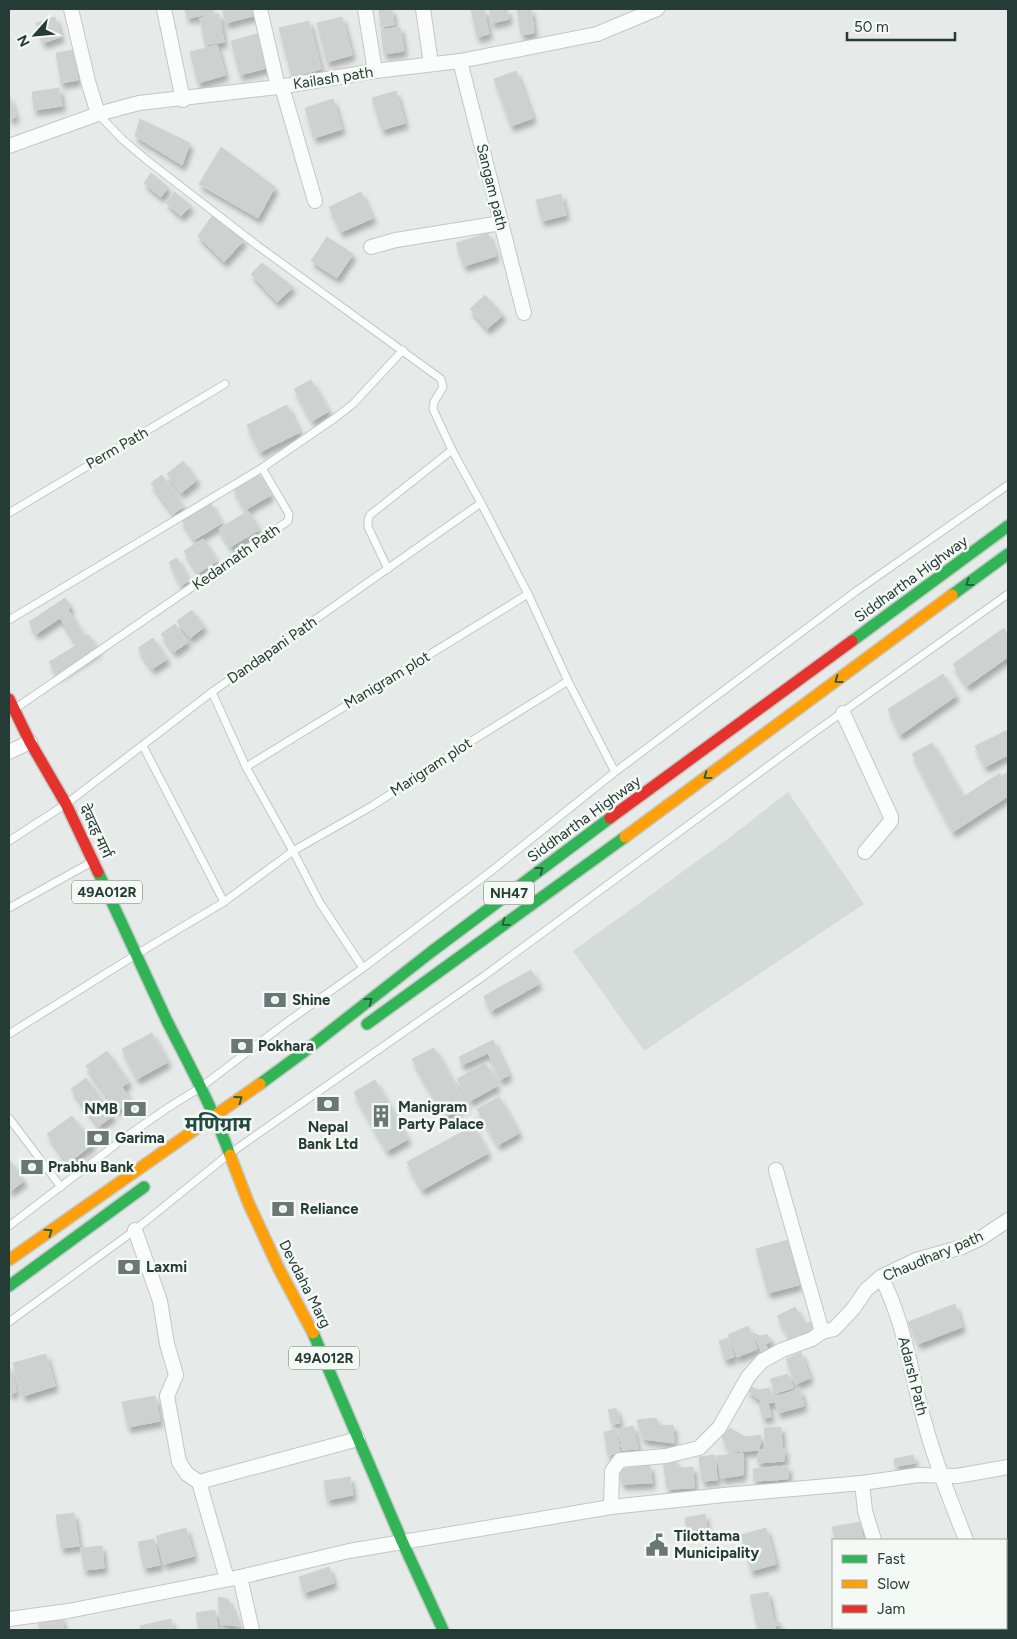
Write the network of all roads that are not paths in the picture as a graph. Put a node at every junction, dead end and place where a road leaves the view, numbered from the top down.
1 (71, 9) edge
2 (164, 9) edge
3 (260, 9) edge
4 (364, 9) edge
5 (422, 9) edge
6 (657, 9) edge
7 (460, 61) junction
8 (432, 64) junction
9 (375, 72) junction
10 (280, 87) junction
11 (183, 100) junction
12 (98, 114) junction
13 (9, 146) edge
14 (315, 201) dead end
15 (501, 223) junction
16 (371, 247) dead end
17 (524, 313) dead end
18 (403, 350) junction
19 (225, 384) dead end
20 (452, 450) junction
21 (262, 468) junction
22 (1008, 485) edge
23 (482, 503) junction
24 (9, 513) edge
25 (1008, 526) edge
26 (1008, 554) edge
27 (388, 569) junction
28 (528, 594) junction
29 (1008, 594) edge
30 (9, 620) edge
31 (568, 681) junction
32 (212, 692) junction
33 (11, 704) edge
34 (842, 713) junction
35 (30, 742) junction
36 (143, 746) junction
37 (9, 752) edge
38 (246, 767) junction
39 (616, 772) junction
40 (66, 804) junction
41 (9, 841) edge
42 (294, 851) junction
43 (865, 852) dead end
44 (93, 861) junction
45 (224, 902) junction
46 (9, 908) edge
47 (137, 954) junction
48 (363, 968) junction
49 (357, 1032) dead end
50 (9, 1034) edge
51 (201, 1087) junction
52 (215, 1117) junction
53 (9, 1118) edge
54 (229, 1154) junction
55 (776, 1170) dead end
56 (157, 1178) dead end
57 (61, 1187) junction
58 (1008, 1220) edge
59 (9, 1226) edge
60 (135, 1230) junction
61 (9, 1260) edge
62 (882, 1277) junction
63 (9, 1286) edge
64 (9, 1322) edge
65 (822, 1332) junction
66 (358, 1439) junction
67 (1008, 1467) edge
68 (941, 1475) junction
69 (199, 1482) junction
70 (862, 1483) junction
71 (611, 1507) junction
72 (874, 1539) edge
73 (966, 1539) edge
74 (402, 1541) junction
75 (233, 1578) junction
76 (9, 1619) edge
77 (252, 1630) edge
78 (443, 1630) edge

1 - 12 street
2 - 11 street
3 - 10 street
4 - 9 street
5 - 8 street
6 - 7 street, Kailash path
7 - 8 street, Kailash path
7 - 15 street, Sangam path
8 - 9 street, Kailash path
9 - 10 street, Kailash path
10 - 11 street, Kailash path
10 - 14 street
11 - 12 street, Kailash path
12 - 13 street, Kailash path
12 - 18 lane
15 - 16 street
15 - 17 street, Sangam path
18 - 20 lane
18 - 21 lane
19 - 24 lane, Perm Path
20 - 23 lane
20 - 27 lane
21 - 30 lane
21 - 33 lane, Kedarnath Path
22 - 39 lane
23 - 27 lane, Dandapani Path
23 - 28 lane
52 -> 25 main road, Siddhartha Highway / NH47
26 -> 49 main road, NH47
27 - 32 lane, Dandapani Path
28 - 31 lane
28 - 38 lane, Manigram plot
29 - 34 lane
31 - 39 lane
31 - 42 lane, Marigram plot
32 - 36 lane, Dandapani Path
32 - 38 lane
33 - 35 main road, देवदह मार्ग / 49A012R
34 - 43 street
34 - 54 lane
35 - 37 street
35 - 40 main road, देवदह मार्ग / 49A012R
36 - 40 lane, Dandapani Path
36 - 45 lane
38 - 42 lane
39 - 48 lane
40 - 41 lane, Dandapani Path
40 - 44 main road, देवदह मार्ग / 49A012R
42 - 45 lane, Marigram plot
42 - 48 lane
44 - 46 lane
44 - 47 main road, देवदह मार्ग / 49A012R
45 - 47 lane, Marigram plot
47 - 50 lane, Marigram plot
47 - 51 main road, देवदह मार्ग / 49A012R
48 - 51 lane
51 - 52 main road, Devdaha Marg / 49A012R
51 - 57 lane
52 - 54 main road, Devdaha Marg / 49A012R
61 -> 52 main road, Siddhartha Highway / NH47
53 - 57 lane
54 - 60 lane
54 - 66 main road, Devdaha Marg / 49A012R
55 - 65 street
56 - 63 main road
57 - 59 lane
58 - 62 street, Chaudhary path
60 - 64 lane
60 - 69 street
62 - 65 street, Chaudhary path
62 - 68 street, Adarsh Path
65 - 71 street, Chaudhary path
66 - 69 street
66 - 74 main road, Devdaha Marg / 49A012R
67 - 68 street
68 - 70 street
68 - 73 street, Adarsh Path
69 - 75 street
70 - 71 street
70 - 72 street
71 - 74 street
74 - 75 street
74 - 78 main road, Devdaha Marg / 49A012R
75 - 76 street
75 - 77 street

